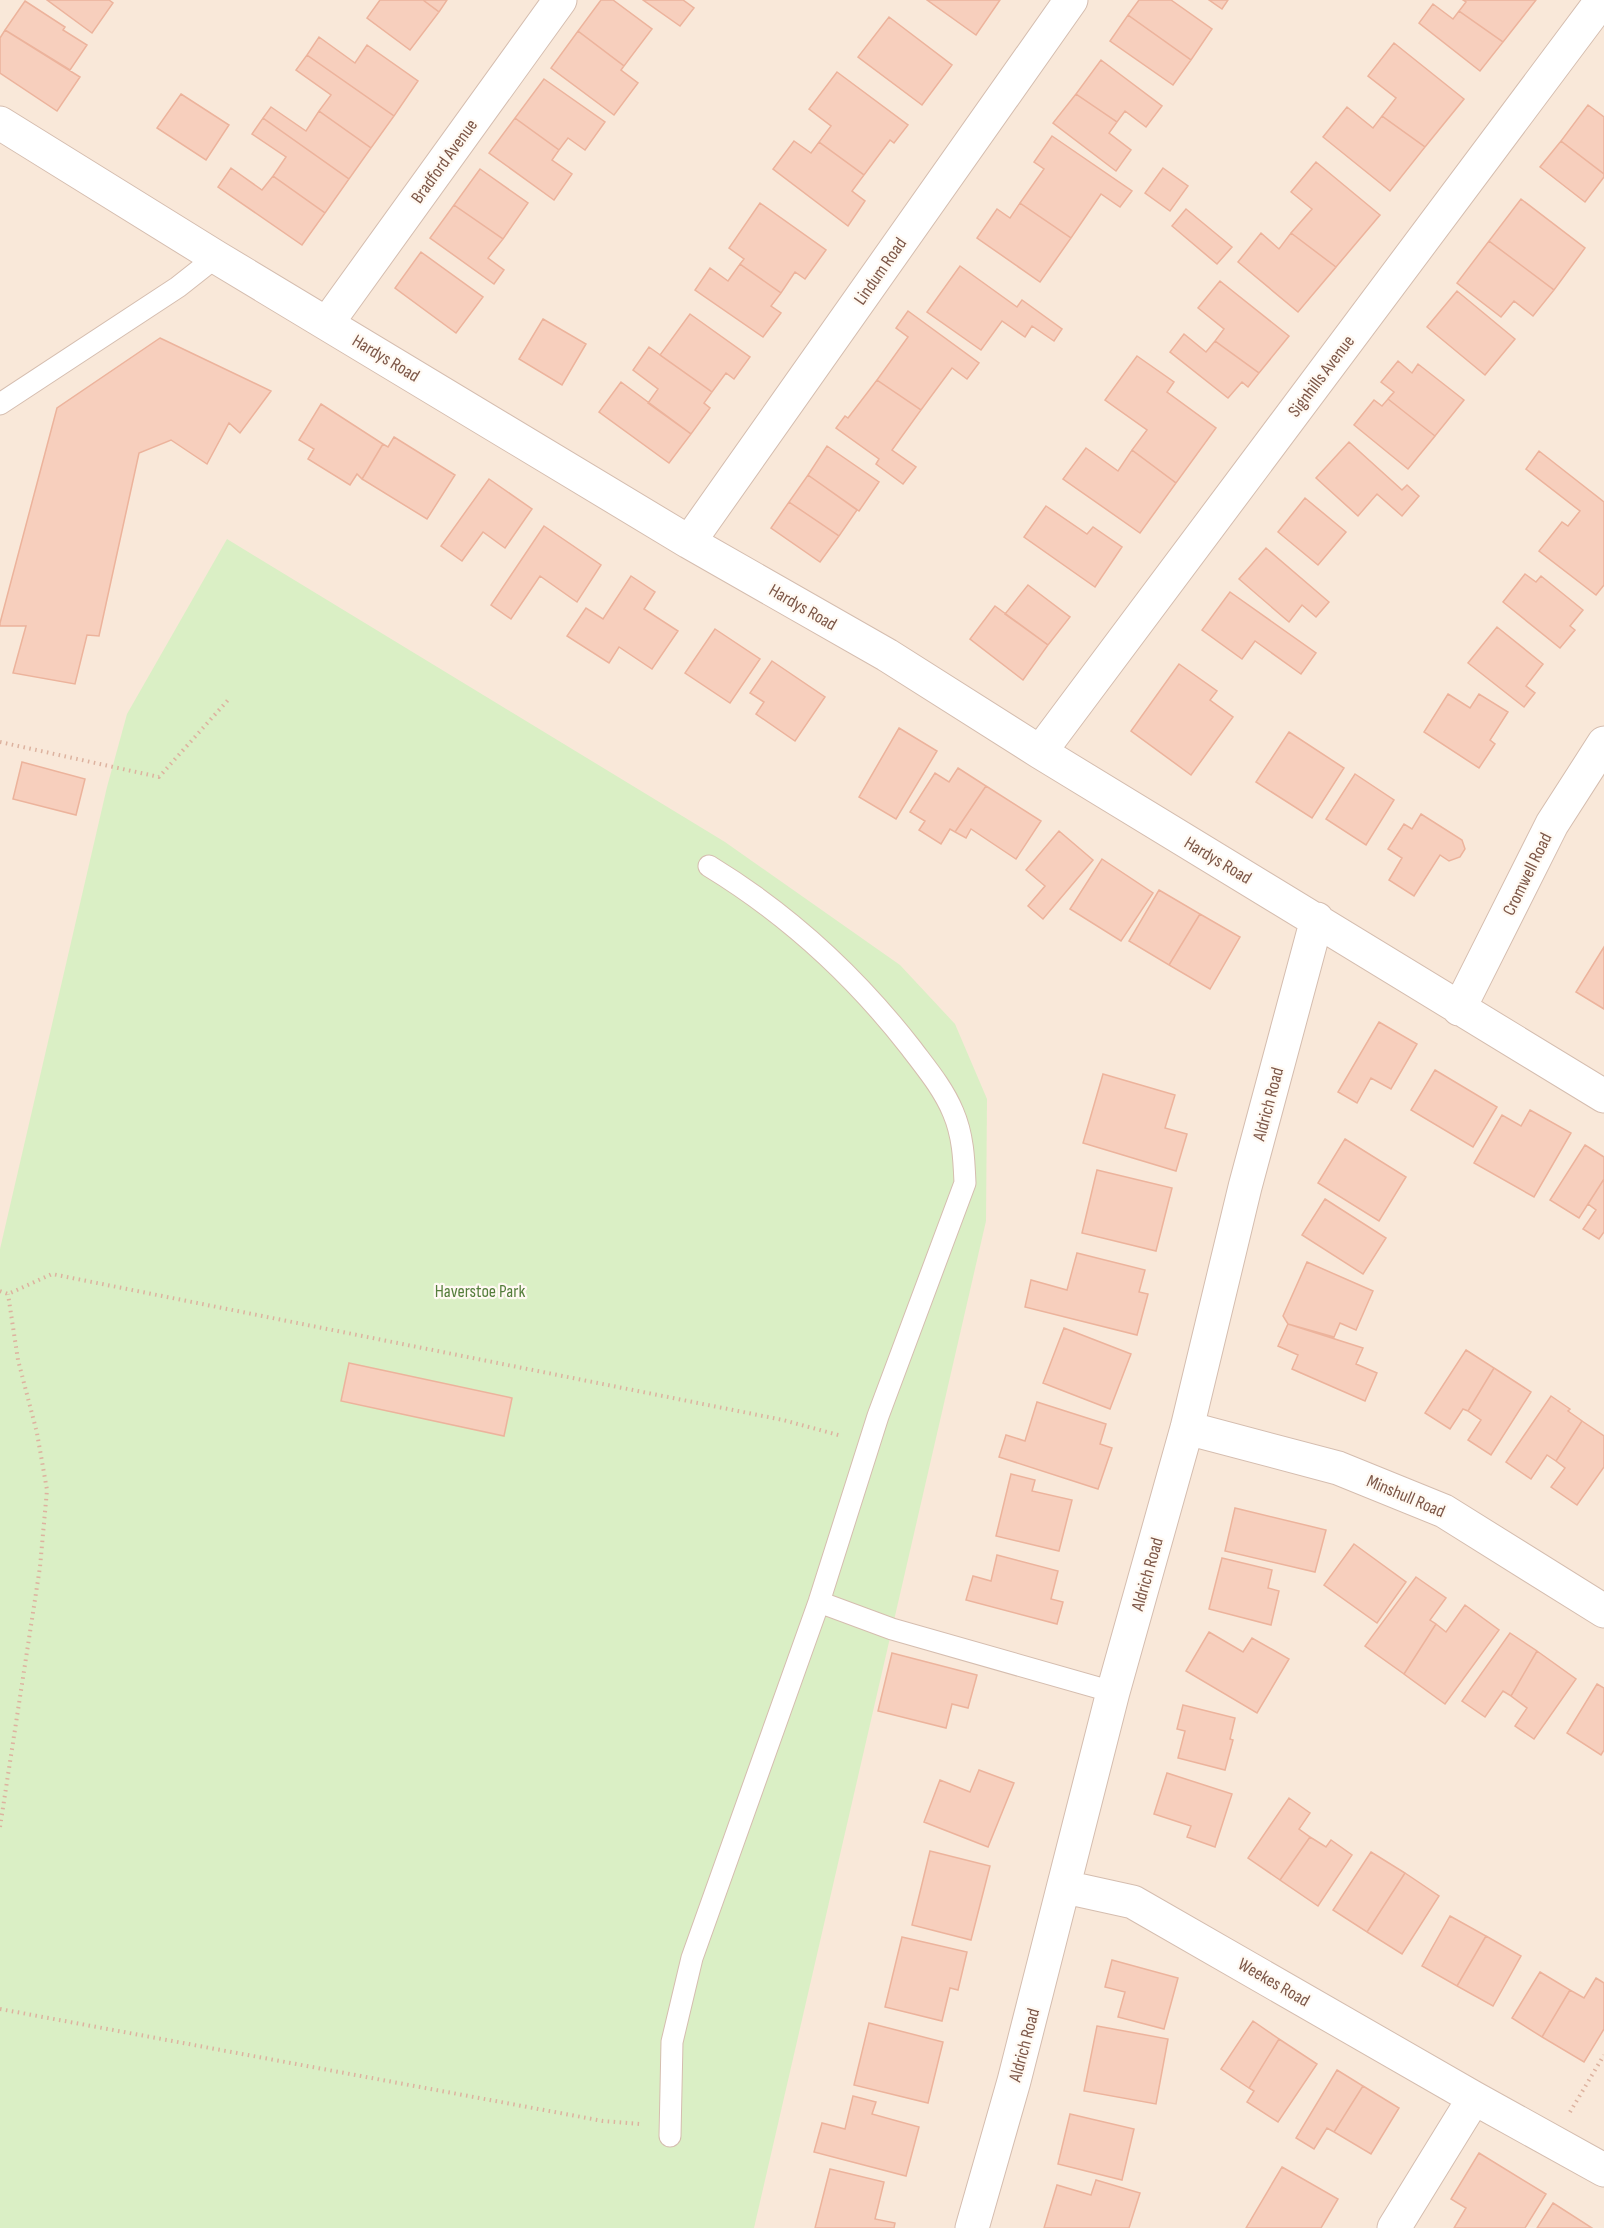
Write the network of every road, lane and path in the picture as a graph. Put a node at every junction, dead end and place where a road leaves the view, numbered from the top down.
1 (560, 0) edge
2 (1071, 0) edge
3 (1602, 0) edge
4 (0, 123) edge
5 (216, 257) junction
6 (328, 322) junction
7 (0, 404) edge
8 (689, 542) junction
9 (228, 700) dead end
10 (0, 742) edge
11 (1604, 743) edge
12 (1040, 752) junction
13 (709, 866) dead end
14 (1317, 920) junction
15 (1459, 1009) junction
16 (1604, 1096) edge
17 (0, 1291) edge
18 (8, 1294) junction
19 (1187, 1428) junction
20 (869, 1444) junction
21 (819, 1602) junction
22 (1604, 1611) edge
23 (1113, 1692) junction
24 (0, 1827) edge
25 (1065, 1887) junction
26 (0, 2009) edge
27 (1604, 2055) edge
28 (1474, 2098) junction
29 (670, 2131) joint
30 (1551, 2140) junction
31 (1604, 2170) edge
32 (972, 2228) edge
33 (1394, 2228) edge

1 - 6 street, Bradford Avenue
2 - 8 street, Lindum Road
3 - 12 street, Signhills Avenue
4 - 5 street, Hardys Road
5 - 6 street, Hardys Road
5 - 7 lane
6 - 8 street, Hardys Road
8 - 12 street, Hardys Road
9 - 10 path
11 - 15 street, Cromwell Road
12 - 14 street, Hardys Road
13 - 20 lane
14 - 15 street, Hardys Road
14 - 19 street, Aldrich Road
15 - 16 street, Hardys Road
17 - 18 path
18 - 20 path
18 - 24 path
19 - 22 street, Minshull Road
19 - 23 street, Aldrich Road
20 - 21 lane
21 - 23 lane
21 - 29 lane
23 - 25 street, Aldrich Road
25 - 28 street, Weekes Road
25 - 32 street, Aldrich Road
26 - 29 path
27 - 30 path
28 - 30 street, Weekes Road
28 - 33 street
30 - 31 street, Weekes Road

